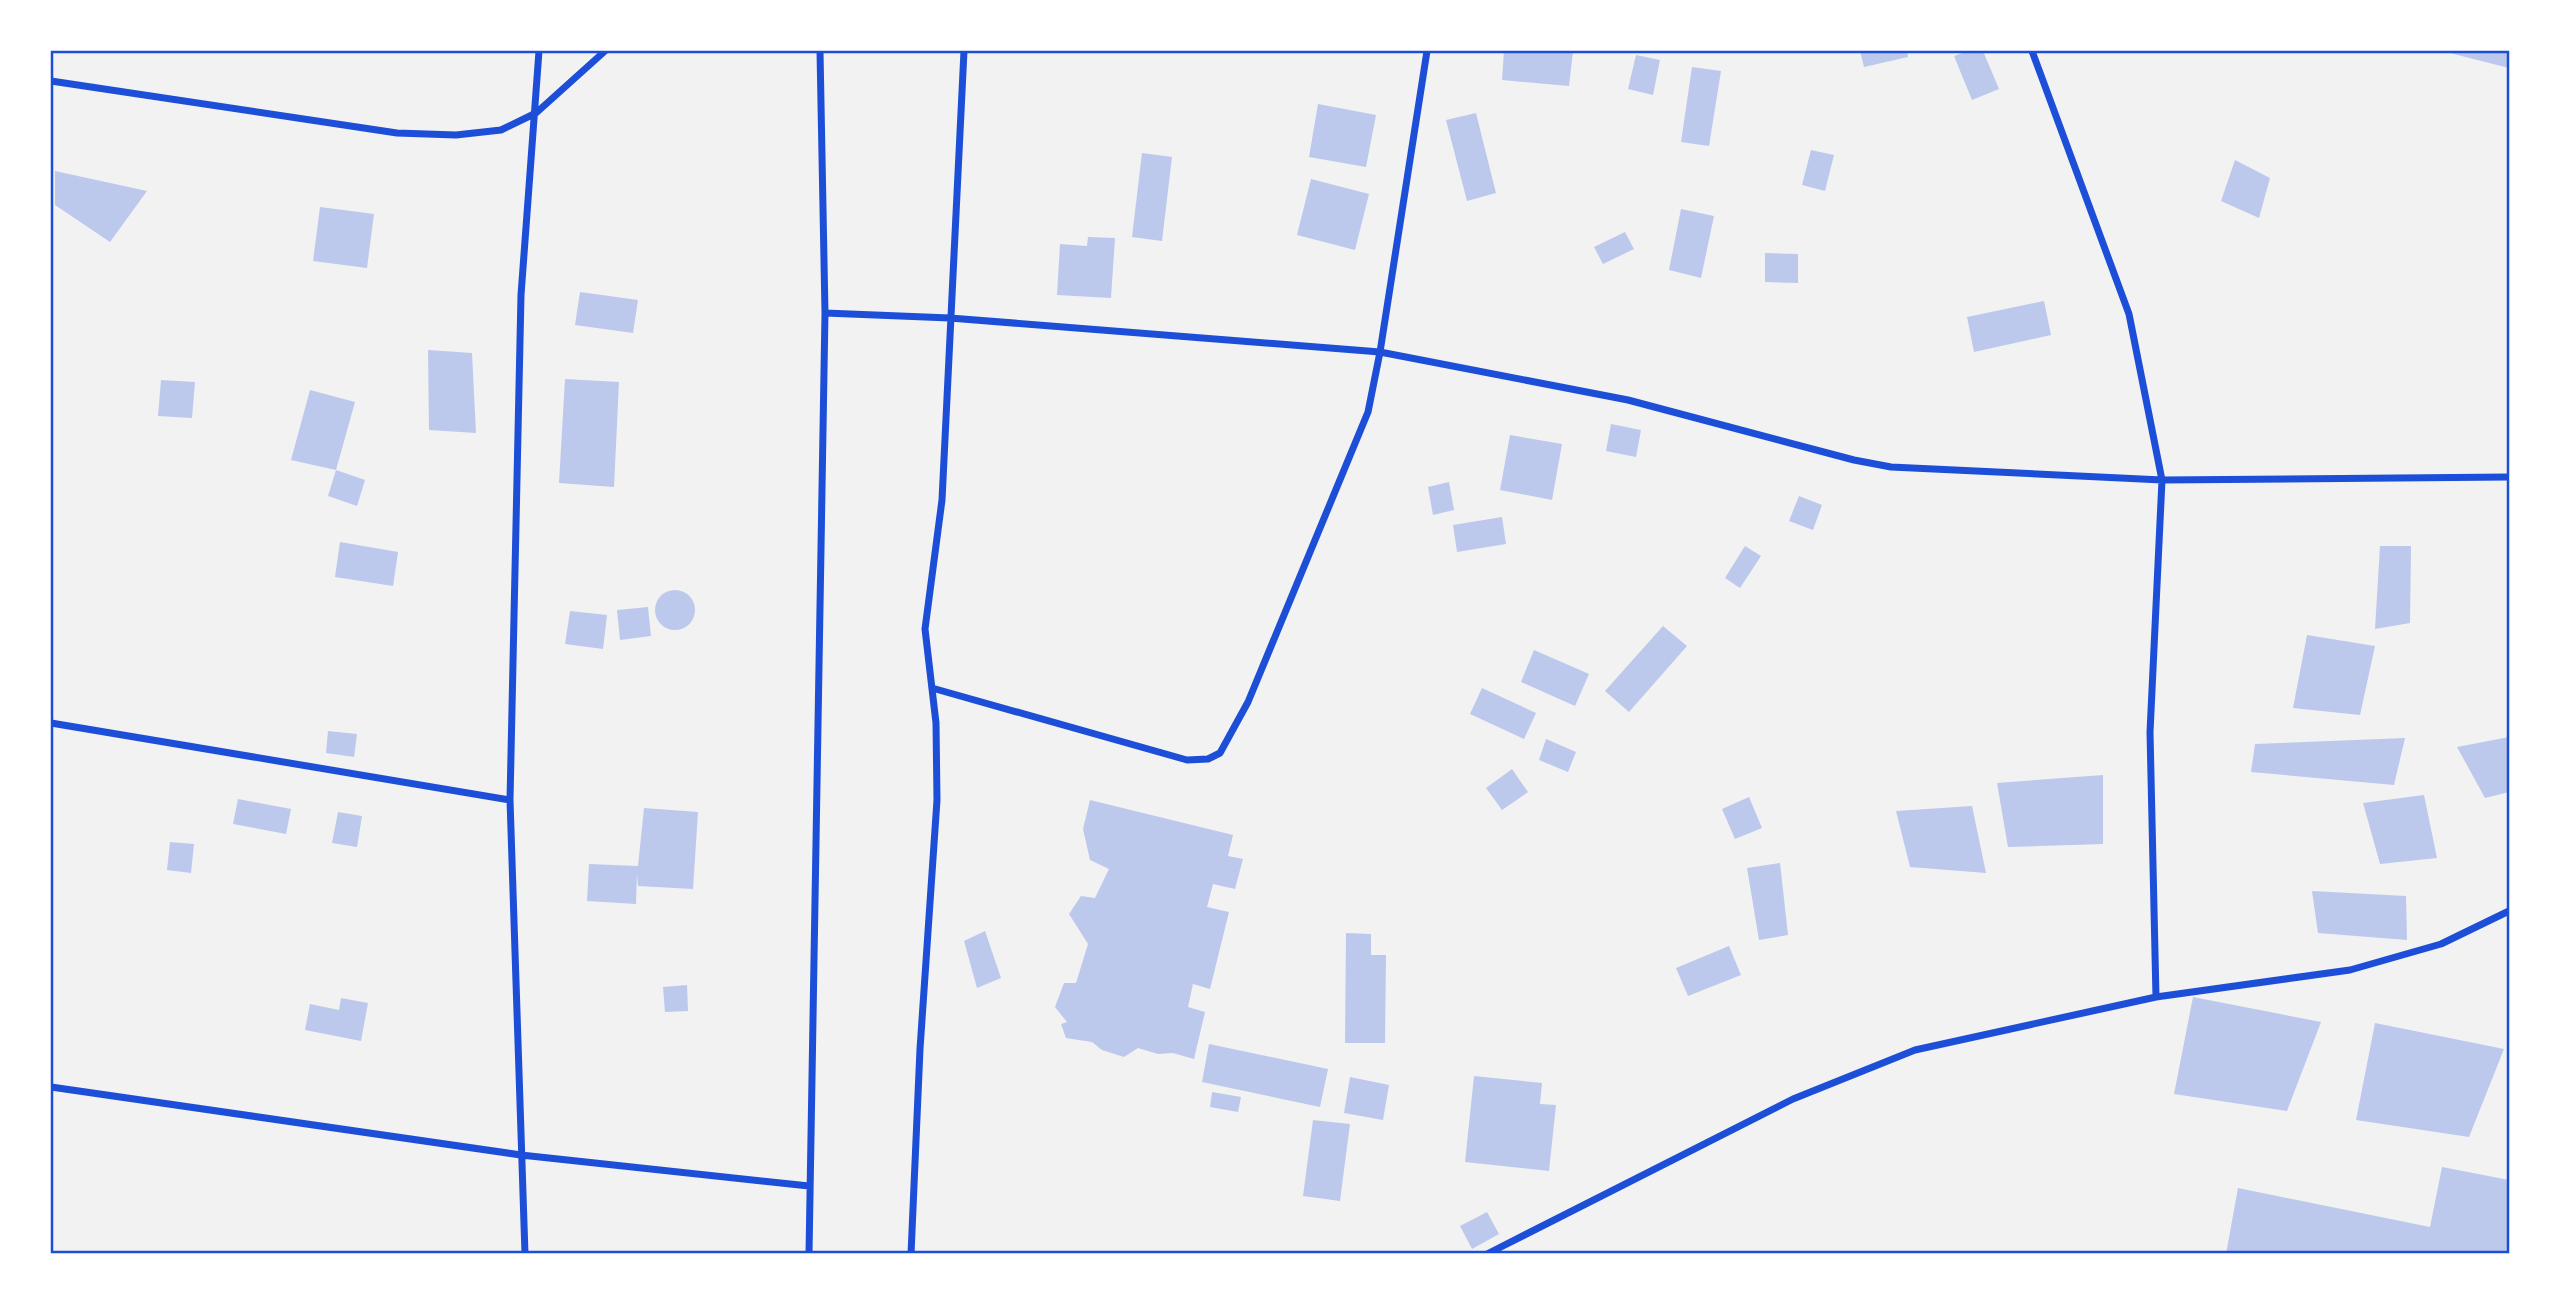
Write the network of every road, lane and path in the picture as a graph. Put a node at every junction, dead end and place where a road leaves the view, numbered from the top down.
1 (539, 51) edge
2 (605, 51) edge
3 (820, 51) edge
4 (964, 51) edge
5 (1427, 51) edge
6 (2032, 51) edge
7 (51, 81) edge
8 (536, 113) junction
9 (825, 313) junction
10 (950, 318) junction
11 (1380, 352) junction
12 (2509, 477) edge
13 (2162, 480) junction
14 (932, 688) junction
15 (51, 723) edge
16 (510, 800) junction
17 (2509, 911) edge
18 (2156, 997) junction
19 (51, 1087) edge
20 (521, 1155) junction
21 (809, 1186) junction
22 (525, 1254) edge
23 (809, 1254) edge
24 (911, 1254) edge
25 (1487, 1254) edge

1 - 8 street
2 - 8 street
3 - 9 street
4 - 10 street
5 - 11 street
6 - 13 street
7 - 8 street
8 - 16 street
9 - 10 street
9 - 21 street
10 - 11 street
10 - 14 street
11 - 13 street
11 - 14 street
12 - 13 street
13 - 18 street
14 - 24 street
15 - 16 street
16 - 20 street
17 - 18 street
18 - 25 street
19 - 20 street
20 - 21 street
20 - 22 street
21 - 23 street

